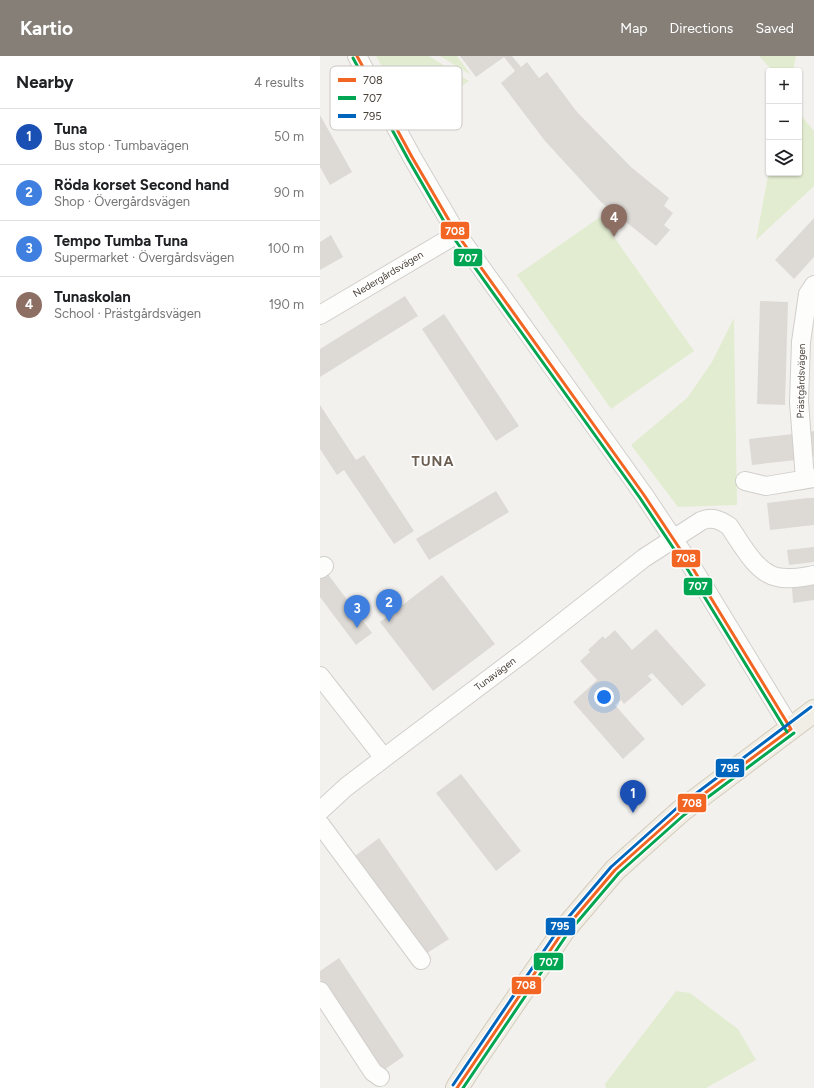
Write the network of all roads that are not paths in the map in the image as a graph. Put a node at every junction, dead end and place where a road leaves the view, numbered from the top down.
1 (357, 56) edge
2 (362, 66) edge
3 (397, 130) edge
4 (457, 234) junction
5 (814, 285) edge
6 (320, 315) edge
7 (810, 479) edge
8 (745, 481) dead end
9 (673, 540) junction
10 (814, 575) edge
11 (320, 676) edge
12 (814, 710) edge
13 (791, 729) junction
14 (384, 758) junction
15 (320, 811) edge
16 (320, 824) edge
17 (421, 960) dead end
18 (320, 991) edge
19 (380, 1077) dead end
20 (457, 1088) edge

1 - 2 street
3 - 4 street
4 - 6 street, Nedergårdsvägen
4 - 9 street
5 - 7 street, Prästgårdsvägen
7 - 8 street, Prästgårdsvägen
9 - 10 street
9 - 13 street
9 - 14 street, Tunavägen
11 - 14 street
12 - 13 main road
13 - 20 main road
14 - 15 street, Tunavägen
16 - 17 street
18 - 19 street

